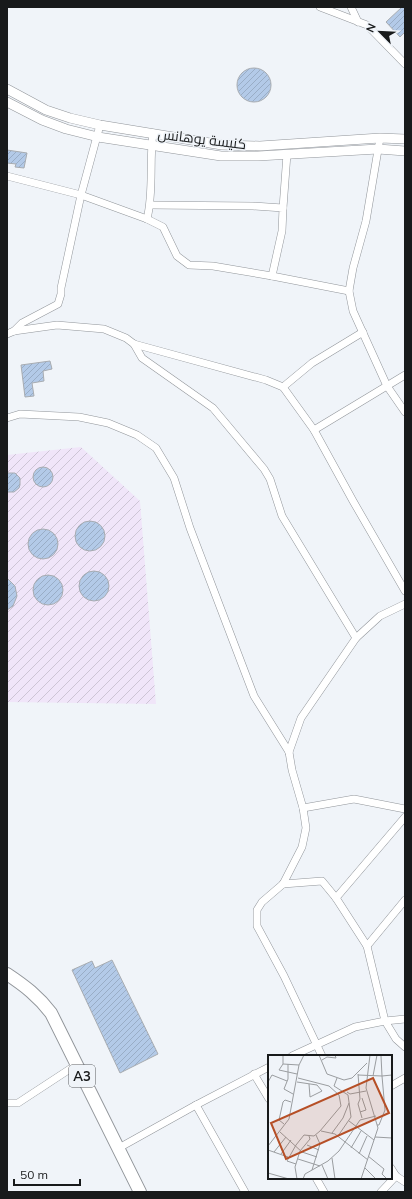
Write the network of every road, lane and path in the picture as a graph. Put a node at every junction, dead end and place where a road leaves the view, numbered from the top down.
1 (320, 7) edge
2 (351, 7) edge
3 (358, 22) junction
4 (405, 64) edge
5 (7, 89) edge
6 (7, 102) edge
7 (100, 125) junction
8 (153, 133) junction
9 (98, 136) junction
10 (380, 138) junction
11 (405, 139) edge
12 (151, 144) junction
13 (378, 149) junction
14 (405, 151) edge
15 (287, 154) junction
16 (7, 176) edge
17 (81, 195) junction
18 (151, 205) junction
19 (283, 208) junction
20 (147, 219) junction
21 (272, 276) junction
22 (349, 291) junction
23 (363, 332) junction
24 (10, 333) edge
25 (134, 344) junction
26 (405, 375) edge
27 (387, 386) junction
28 (283, 387) junction
29 (405, 412) edge
30 (7, 418) edge
31 (314, 430) junction
32 (405, 591) edge
33 (405, 604) edge
34 (356, 638) junction
35 (289, 752) junction
36 (302, 808) junction
37 (405, 809) edge
38 (405, 817) edge
39 (283, 884) junction
40 (336, 898) junction
41 (405, 900) edge
42 (367, 946) junction
43 (7, 974) edge
44 (405, 1019) edge
45 (385, 1020) junction
46 (316, 1044) junction
47 (405, 1047) edge
48 (294, 1055) edge
49 (322, 1055) edge
50 (76, 1065) junction
51 (268, 1067) edge
52 (254, 1074) junction
53 (405, 1078) edge
54 (392, 1085) edge
55 (268, 1098) edge
56 (7, 1103) edge
57 (196, 1105) junction
58 (117, 1149) junction
59 (392, 1170) edge
60 (396, 1176) junction
61 (317, 1179) edge
62 (405, 1182) edge
63 (140, 1192) edge
64 (245, 1192) edge
65 (324, 1192) edge
66 (381, 1192) edge

1 - 3 street
2 - 3 street
3 - 4 street
5 - 7 street, كنيسة يوهانس
6 - 9 street
7 - 8 street, كنيسة يوهانس
7 - 9 street
8 - 10 street, كنيسة يوهانس
8 - 12 street
9 - 12 street
9 - 17 street
10 - 11 street, كنيسة يوهانس
10 - 13 street
12 - 15 street
12 - 18 street
13 - 14 street
13 - 15 street
13 - 22 street
15 - 19 street
16 - 17 street
17 - 20 street
17 - 24 street
18 - 19 street
18 - 20 street
19 - 21 street
20 - 21 street
21 - 22 street
22 - 23 street
23 - 27 street
23 - 28 street
24 - 25 street
25 - 28 street
25 - 34 street
26 - 27 street
27 - 29 street
27 - 31 street
28 - 31 street
30 - 35 street
31 - 32 street
33 - 34 street
34 - 35 street
35 - 36 street
36 - 37 street
36 - 39 street
38 - 40 street
39 - 40 street
39 - 46 street
40 - 42 street
41 - 42 street
42 - 45 street
43 - 50 highway, A3
44 - 45 street
45 - 46 street
45 - 47 street
46 - 48 street
46 - 49 street
50 - 56 street
50 - 58 highway, A3
51 - 52 street
52 - 55 street
52 - 57 street
53 - 54 street
57 - 58 street
57 - 64 street
58 - 63 highway, A3
59 - 60 street
60 - 62 street
60 - 66 street
61 - 65 street

